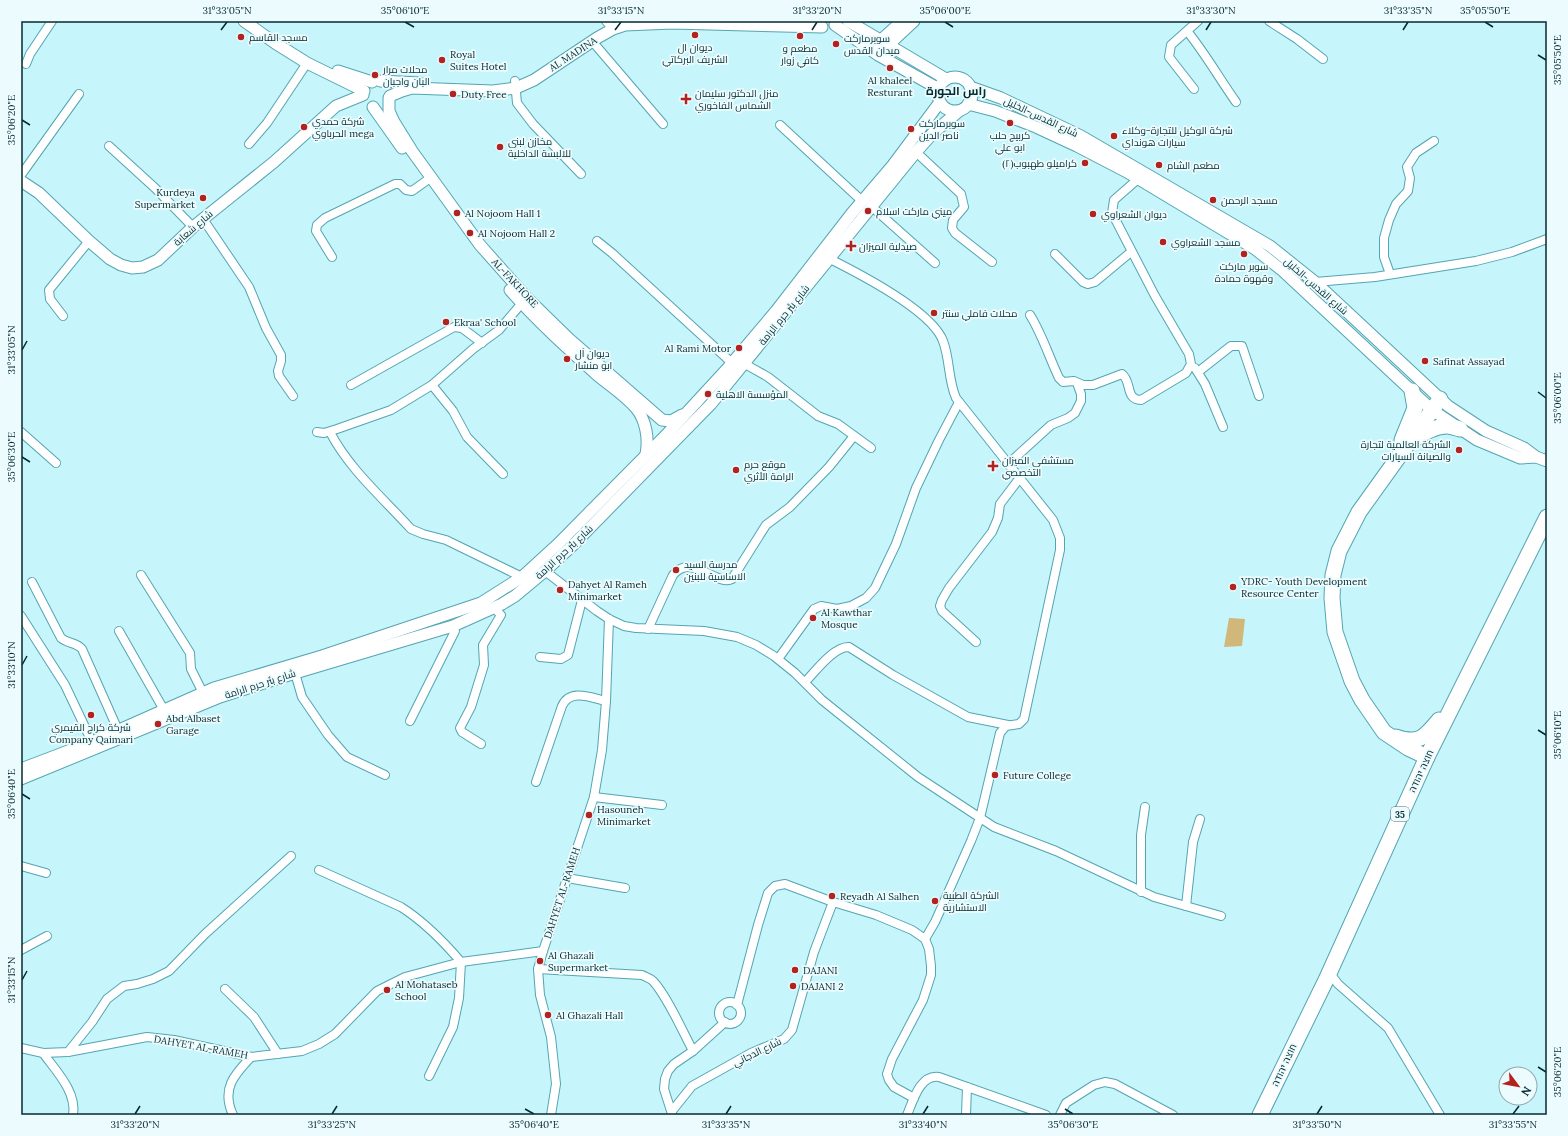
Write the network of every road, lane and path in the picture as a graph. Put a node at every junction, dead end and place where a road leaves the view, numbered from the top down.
1 (52, 21) edge
2 (244, 21) edge
3 (254, 21) edge
4 (707, 21) edge
5 (798, 21) edge
6 (848, 21) edge
7 (902, 21) edge
8 (914, 21) edge
9 (1198, 21) edge
10 (1269, 21) edge
11 (836, 23) edge
12 (610, 24) edge
13 (733, 24) junction
14 (818, 24) edge
15 (769, 26) junction
16 (1187, 31) junction
17 (592, 41) junction
18 (885, 43) junction
19 (878, 55) junction
20 (1323, 59) dead end
21 (307, 63) junction
22 (26, 64) dead end
23 (946, 80) junction
24 (376, 82) junction
25 (515, 85) junction
26 (970, 87) junction
27 (939, 89) junction
28 (1194, 89) dead end
29 (364, 93) junction
30 (79, 94) dead end
31 (389, 97) junction
32 (940, 102) junction
33 (1236, 102) dead end
34 (968, 104) junction
35 (373, 107) junction
36 (959, 110) junction
37 (663, 124) dead end
38 (780, 125) dead end
39 (1434, 141) dead end
40 (248, 144) dead end
41 (109, 146) dead end
42 (916, 152) junction
43 (581, 174) dead end
44 (21, 176) edge
45 (1138, 179) junction
46 (21, 181) edge
47 (426, 181) junction
48 (866, 204) junction
49 (203, 219) junction
50 (193, 227) junction
51 (1547, 239) edge
52 (89, 241) junction
53 (597, 241) dead end
54 (1132, 252) junction
55 (1054, 254) dead end
56 (332, 257) dead end
57 (830, 259) junction
58 (992, 262) dead end
59 (935, 263) dead end
60 (1390, 274) junction
61 (1315, 282) junction
62 (522, 303) junction
63 (1030, 315) dead end
64 (63, 316) dead end
65 (482, 343) junction
66 (1192, 362) junction
67 (732, 363) junction
68 (745, 364) junction
69 (1198, 372) junction
70 (1077, 383) junction
71 (351, 385) dead end
72 (432, 385) junction
73 (1412, 391) junction
74 (293, 396) dead end
75 (1259, 396) dead end
76 (959, 402) junction
77 (1436, 404) junction
78 (636, 408) junction
79 (686, 413) junction
80 (666, 421) junction
81 (1223, 428) dead end
82 (1460, 430) junction
83 (21, 432) edge
84 (317, 432) dead end
85 (330, 432) junction
86 (672, 436) junction
87 (854, 436) junction
88 (872, 448) dead end
89 (646, 454) junction
90 (1398, 457) junction
91 (1542, 459) edge
92 (56, 462) dead end
93 (1008, 464) junction
94 (503, 474) dead end
95 (1019, 479) junction
96 (1547, 517) edge
97 (545, 572) junction
98 (141, 575) dead end
99 (522, 577) junction
100 (32, 582) dead end
101 (582, 600) junction
102 (493, 607) junction
103 (21, 616) edge
104 (609, 619) junction
105 (453, 626) junction
106 (648, 629) junction
107 (119, 631) dead end
108 (976, 642) dead end
109 (540, 657) dead end
110 (778, 659) junction
111 (295, 673) junction
112 (805, 682) junction
113 (203, 693) junction
114 (1457, 694) junction
115 (606, 701) junction
116 (164, 710) junction
117 (410, 721) dead end
118 (1008, 725) junction
119 (118, 730) junction
120 (1384, 732) junction
121 (92, 742) junction
122 (480, 744) dead end
123 (1427, 757) junction
124 (21, 770) edge
125 (385, 775) dead end
126 (21, 780) edge
127 (536, 782) dead end
128 (594, 797) junction
129 (662, 805) dead end
130 (1145, 807) dead end
131 (980, 818) junction
132 (1200, 819) dead end
133 (1396, 822) junction
134 (291, 856) dead end
135 (21, 866) edge
136 (319, 870) dead end
137 (46, 873) dead end
138 (567, 878) junction
139 (625, 888) dead end
140 (1141, 892) junction
141 (832, 902) junction
142 (1186, 906) junction
143 (1221, 916) dead end
144 (47, 936) dead end
145 (925, 939) junction
146 (21, 950) edge
147 (543, 950) junction
148 (460, 962) junction
149 (538, 969) junction
150 (1329, 972) junction
151 (225, 989) dead end
152 (737, 1005) junction
153 (725, 1022) junction
154 (21, 1048) edge
155 (694, 1051) junction
156 (68, 1052) junction
157 (43, 1053) junction
158 (278, 1054) junction
159 (251, 1057) junction
160 (429, 1076) dead end
161 (968, 1087) junction
162 (914, 1098) junction
163 (672, 1113) edge
164 (73, 1115) edge
165 (233, 1115) edge
166 (551, 1115) edge
167 (907, 1115) edge
168 (966, 1115) edge
169 (1046, 1115) edge
170 (1060, 1115) edge
171 (1173, 1115) edge
172 (1260, 1115) edge
173 (1440, 1115) edge

1 - 22 street
2 - 21 main road
3 - 24 main road, AL MADINA
4 - 13 main road
5 - 15 main road
6 - 18 main road
7 - 18 main road
8 - 18 main road
9 - 16 street
10 - 20 street
11 - 14 main road
11 - 19 main road
12 - 13 main road, AL MADINA
12 - 17 main road, AL MADINA
12 - 25 main road, AL MADINA
13 - 15 main road
14 - 15 main road
16 - 28 street
16 - 33 street
17 - 25 main road, AL MADINA
17 - 37 street
18 - 19 main road
18 - 23 main road
19 - 27 main road
21 - 29 main road
21 - 40 street
23 - 26 main road
23 - 27 main road
24 - 25 main road, AL MADINA
24 - 29 main road
24 - 31 main road
25 - 31 main road, AL MADINA
25 - 43 street
26 - 34 main road
26 - 61 main road, شارع القدس-الخليل
27 - 32 main road
29 - 35 main road
29 - 49 main road, شارع شعابة
30 - 44 street
31 - 35 main road, AL MADINA
31 - 80 main road, AL-FAKHORE
32 - 36 main road
32 - 48 main road, شارع بئر حرم الرامة
34 - 36 main road
34 - 45 main road, شارع القدس-الخليل
35 - 47 main road, AL-FAKHORE
36 - 42 main road, شارع بئر حرم الرامة
38 - 48 street
39 - 60 street
41 - 50 street
42 - 48 main road, شارع بئر حرم الرامة
42 - 58 street
45 - 54 street
45 - 73 main road, شارع القدس-الخليل
46 - 52 main road, شارع شعابة
47 - 56 street
47 - 62 main road, AL-FAKHORE
48 - 57 main road, شارع بئر حرم الرامة
48 - 59 street
48 - 67 main road, شارع بئر حرم الرامة
49 - 50 main road, شارع شعابة
49 - 74 street
50 - 52 main road, شارع شعابة
51 - 60 street
52 - 64 street
53 - 67 street
54 - 55 street
54 - 66 street
57 - 68 main road, شارع بئر حرم الرامة
57 - 76 street
60 - 61 street
61 - 77 main road, شارع القدس-الخليل
62 - 65 street
62 - 78 main road, AL-FAKHORE
63 - 70 street
65 - 71 street
65 - 72 street
66 - 69 street
66 - 70 street
67 - 79 main road, شارع بئر حرم الرامة
68 - 86 main road, شارع بئر حرم الرامة
68 - 87 street
69 - 75 street
69 - 81 street
70 - 93 street
72 - 85 street
72 - 94 street
73 - 77 main road, شارع القدس-الخليل
73 - 90 highway
76 - 93 street
76 - 110 street
77 - 82 main road, شارع القدس-الخليل
77 - 90 highway
77 - 91 main road, شارع القدس-الخليل
78 - 86 main road
78 - 89 main road, AL-FAKHORE
79 - 80 main road
79 - 86 main road, شارع بئر حرم الرامة
80 - 86 main road
82 - 90 highway
82 - 91 main road, شارع القدس-الخليل
83 - 92 street
84 - 85 street
85 - 99 street
86 - 89 main road, شارع بئر حرم الرامة
86 - 97 main road, شارع بئر حرم الرامة
87 - 88 street
87 - 106 street
89 - 99 main road, شارع بئر حرم الرامة
90 - 120 highway
93 - 95 street
95 - 108 street
95 - 118 street
96 - 114 highway, חוצה יהודה / 35
97 - 101 street
97 - 102 main road, شارع بئر حرم الرامة
98 - 113 street
99 - 113 main road, شارع بئر حرم الرامة
100 - 119 street
101 - 104 street
101 - 109 street
102 - 105 main road, شارع بئر حرم الرامة
102 - 122 street
103 - 121 street
104 - 106 street
104 - 115 street, DAHYET AL-RAMEH
105 - 111 main road, شارع بئر حرم الرامة
105 - 117 street
106 - 110 street
107 - 116 street
110 - 112 street
111 - 125 street
111 - 126 main road, شارع بئر حرم الرامة
112 - 118 street
112 - 131 street
113 - 116 main road, شارع بئر حرم الرامة
114 - 120 highway
114 - 123 highway, חוצה יהודה / 35
115 - 127 street
115 - 128 street, DAHYET AL-RAMEH
116 - 119 main road, شارع بئر حرم الرامة
118 - 131 street
119 - 121 main road, شارع بئر حرم الرامة
120 - 123 highway
120 - 133 highway
121 - 124 main road, شارع بئر حرم الرامة
123 - 133 highway, חוצה יהודה / 35
128 - 129 street
128 - 138 street, DAHYET AL-RAMEH
130 - 140 street
131 - 140 street
131 - 145 street
132 - 142 street
133 - 150 highway, חוצה יהודה / 35
134 - 156 street
135 - 137 street
136 - 148 street
138 - 139 street
138 - 147 street, DAHYET AL-RAMEH
140 - 142 street
141 - 145 street
141 - 152 street
141 - 163 street, شارع الدجاني
142 - 143 street
144 - 146 street
145 - 162 street
147 - 148 street, DAHYET AL-RAMEH
147 - 149 street
148 - 158 street, DAHYET AL-RAMEH
148 - 160 street
149 - 155 street
149 - 166 street
150 - 172 highway, חוצה יהודה / 35
150 - 173 street
151 - 158 street
152 - 153 street
152 - 153 street
153 - 155 street
154 - 157 street, DAHYET AL-RAMEH
155 - 163 street
156 - 157 street, DAHYET AL-RAMEH
156 - 159 street, DAHYET AL-RAMEH
157 - 164 street
158 - 159 street, DAHYET AL-RAMEH
159 - 165 street
161 - 162 street
161 - 168 street
161 - 169 street
162 - 167 street
170 - 171 street

